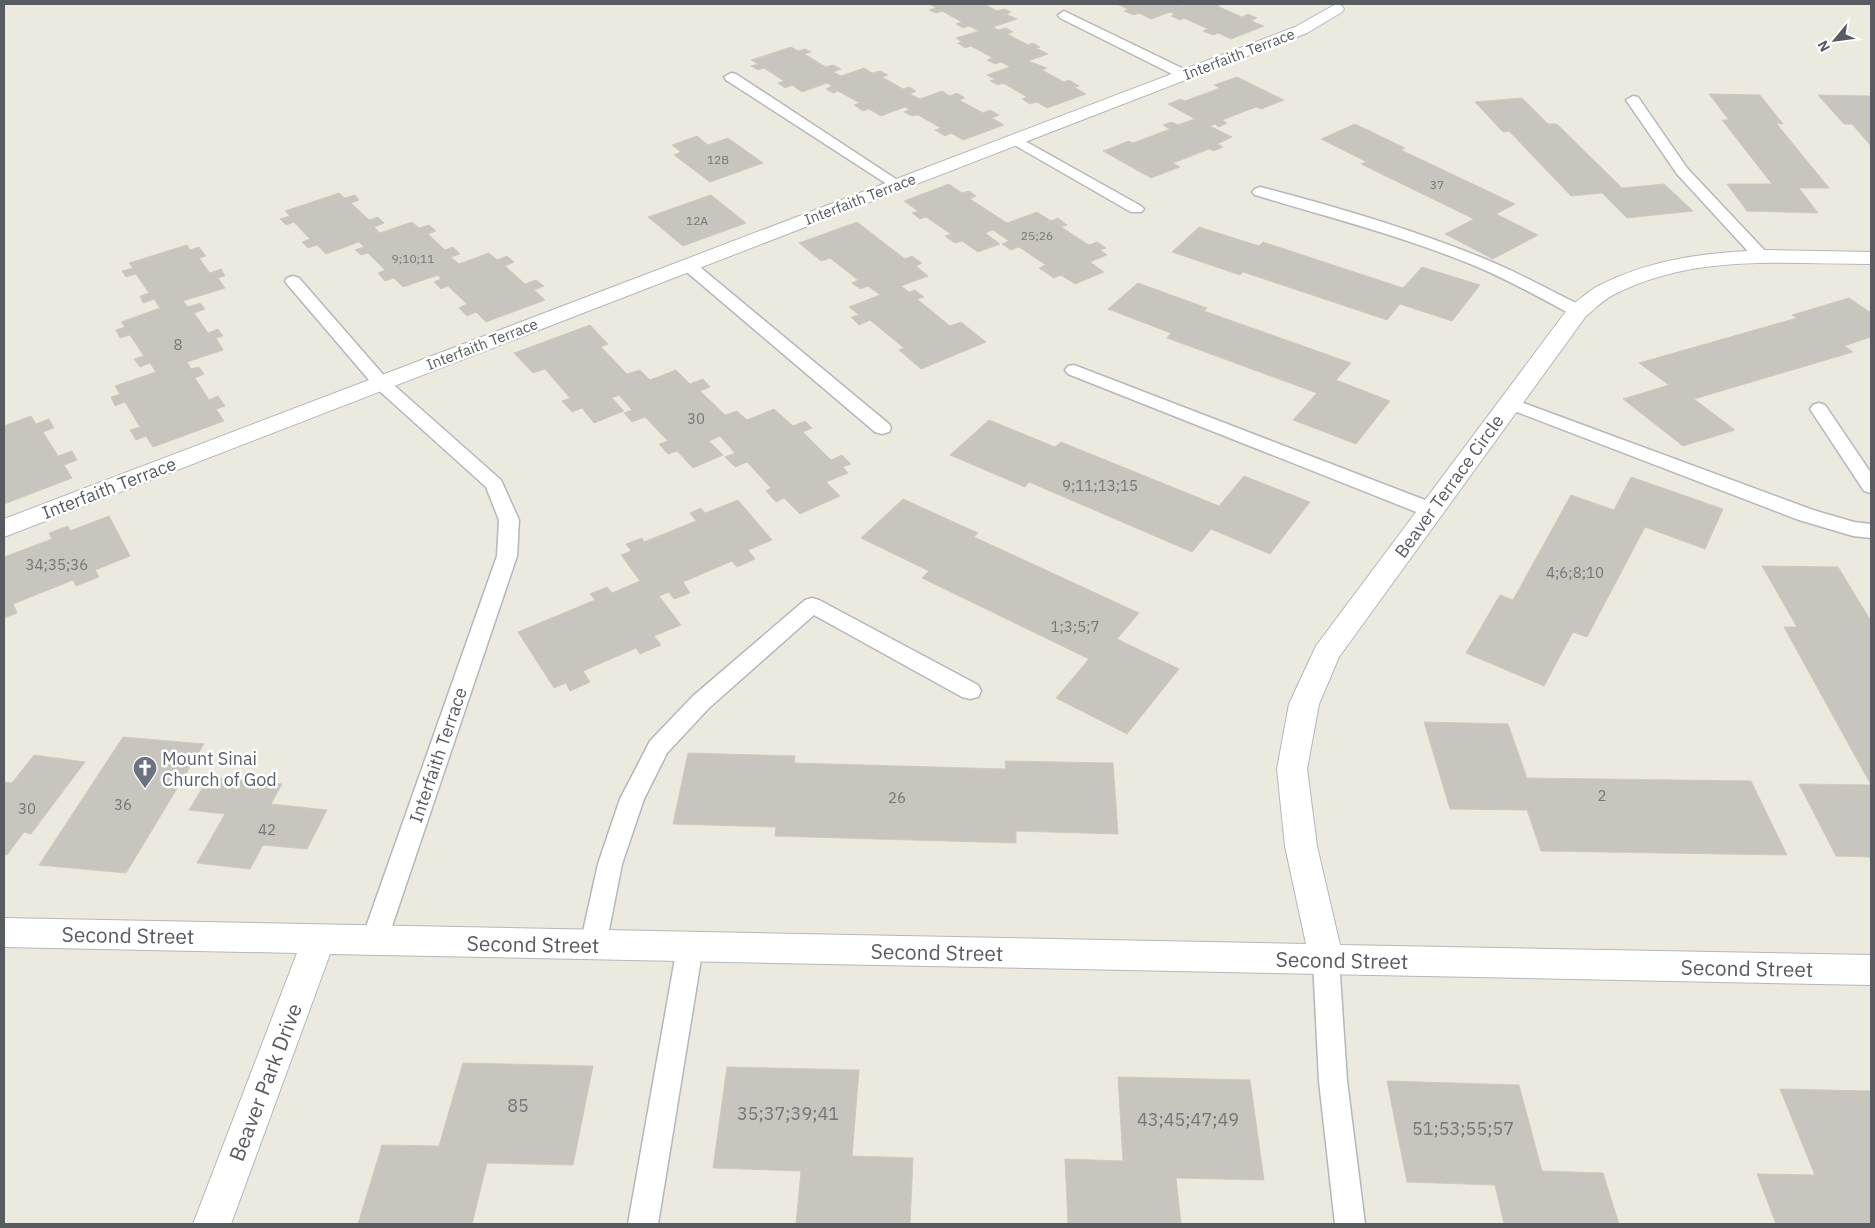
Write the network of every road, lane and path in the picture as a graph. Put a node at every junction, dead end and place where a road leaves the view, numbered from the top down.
1 (1336, 9) dead end
2 (1064, 15) dead end
3 (1185, 75) junction
4 (731, 77) dead end
5 (1633, 100) dead end
6 (1016, 140) junction
7 (898, 185) junction
8 (1260, 192) dead end
9 (1136, 209) dead end
10 (1762, 257) junction
11 (1871, 258) edge
12 (688, 265) junction
13 (294, 281) dead end
14 (1578, 311) junction
15 (1074, 370) dead end
16 (381, 383) junction
17 (1510, 403) junction
18 (1818, 409) dead end
19 (882, 428) dead end
20 (1871, 487) edge
21 (1431, 510) junction
22 (4, 528) edge
23 (1871, 531) edge
24 (970, 691) dead end
25 (4, 933) edge
26 (319, 939) junction
27 (374, 940) junction
28 (593, 945) junction
29 (690, 947) junction
30 (1326, 960) junction
31 (1871, 970) edge
32 (212, 1224) edge
33 (643, 1224) edge
34 (1350, 1224) edge

1 - 3 street, Interfaith Terrace
2 - 3 lane
3 - 6 street, Interfaith Terrace
4 - 7 lane
5 - 10 lane
6 - 7 street, Interfaith Terrace
6 - 9 lane
7 - 12 street, Interfaith Terrace
8 - 14 lane
10 - 11 street, Beaver Terrace Circle
10 - 14 street, Beaver Terrace Circle
12 - 16 street, Interfaith Terrace
12 - 19 lane
13 - 16 lane, Interfaith Terrace
14 - 17 street, Beaver Terrace Circle
15 - 21 lane
16 - 22 street, Interfaith Terrace
16 - 27 lane, Interfaith Terrace
17 - 21 street, Beaver Terrace Circle
17 - 23 lane
18 - 20 lane
21 - 30 street, Beaver Terrace Circle
24 - 28 lane
25 - 26 street, Second Street
26 - 27 street, Second Street
26 - 32 street, Beaver Park Drive
27 - 28 street, Second Street
28 - 29 street, Second Street
29 - 30 street, Second Street
29 - 33 lane
30 - 31 street, Second Street
30 - 34 lane

